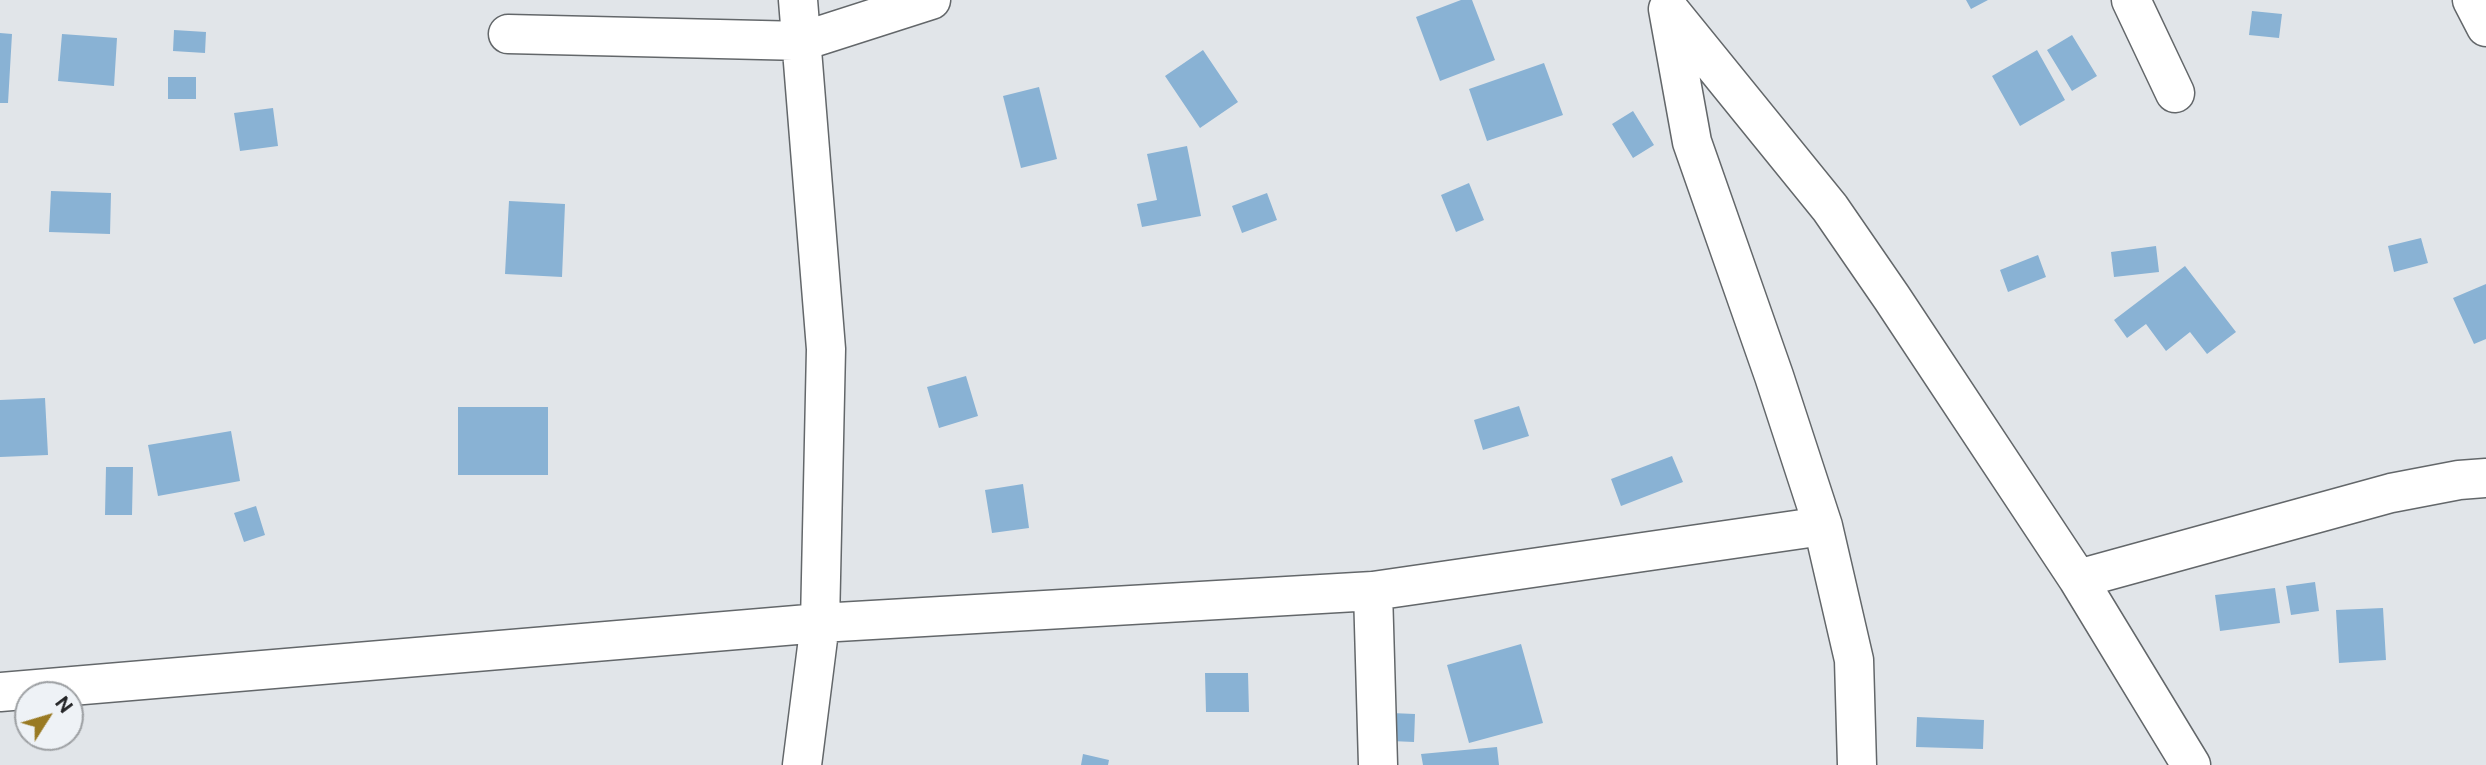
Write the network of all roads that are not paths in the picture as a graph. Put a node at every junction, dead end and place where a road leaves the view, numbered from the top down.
1 (798, 0) edge
2 (930, 0) edge
3 (2131, 0) edge
4 (2472, 0) edge
5 (1664, 5) edge
6 (2486, 27) edge
7 (508, 34) dead end
8 (803, 41) junction
9 (2175, 93) dead end
10 (2486, 478) edge
11 (1823, 526) junction
12 (2078, 579) junction
13 (1373, 591) junction
14 (820, 623) junction
15 (0, 692) edge
16 (802, 765) edge
17 (1378, 765) edge
18 (1857, 765) edge
19 (2191, 765) edge

1 - 8 street
2 - 8 street
3 - 9 street
4 - 6 street
5 - 11 street
5 - 12 street
7 - 8 street
8 - 14 street
10 - 12 street
11 - 13 street
11 - 18 street
12 - 19 street
13 - 14 street
13 - 17 street
14 - 15 street
14 - 16 street

